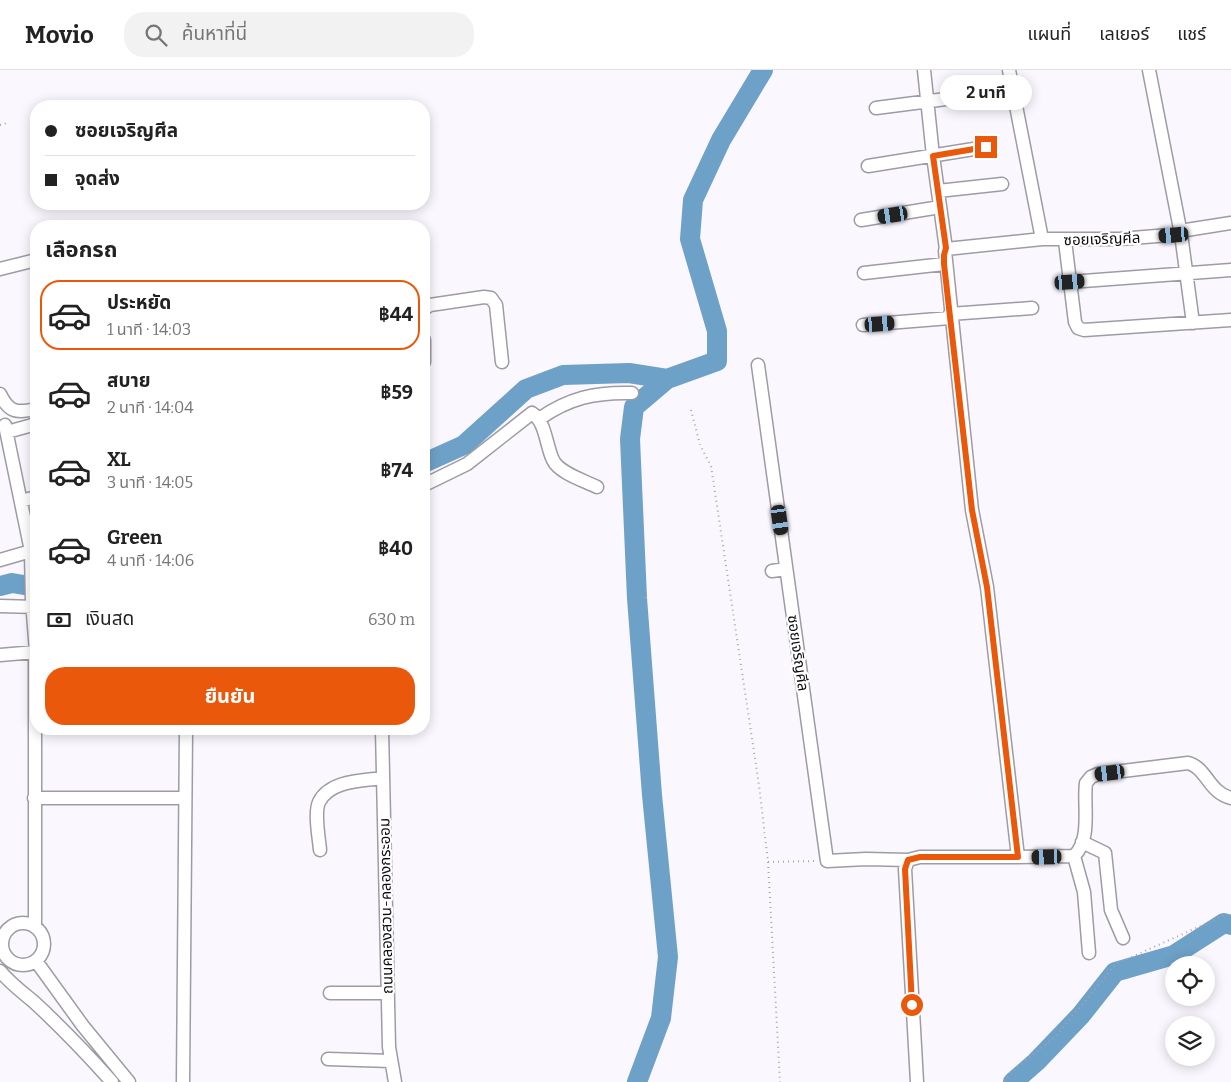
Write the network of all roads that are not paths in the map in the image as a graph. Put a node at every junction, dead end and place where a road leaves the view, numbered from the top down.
1 (924, 70) edge
2 (1009, 70) edge
3 (1148, 70) edge
4 (1000, 92) dead end
5 (927, 100) junction
6 (876, 108) dead end
7 (986, 147) dead end
8 (933, 156) junction
9 (868, 166) dead end
10 (1002, 184) dead end
11 (938, 191) junction
12 (940, 207) junction
13 (861, 220) dead end
14 (1231, 223) edge
15 (1181, 232) junction
16 (1042, 239) junction
17 (1065, 241) junction
18 (946, 248) junction
19 (30, 262) edge
20 (944, 264) junction
21 (0, 269) edge
22 (1231, 270) edge
23 (864, 273) dead end
24 (1187, 273) junction
25 (1070, 282) junction
26 (430, 305) edge
27 (1032, 308) dead end
28 (950, 316) junction
29 (1231, 320) edge
30 (1193, 323) junction
31 (863, 325) dead end
32 (502, 362) dead end
33 (758, 365) dead end
34 (632, 393) dead end
35 (0, 394) edge
36 (30, 410) edge
37 (16, 412) junction
38 (539, 419) junction
39 (30, 425) edge
40 (4, 428) edge
41 (430, 482) edge
42 (597, 487) dead end
43 (30, 499) edge
44 (21, 501) junction
45 (30, 542) edge
46 (30, 556) edge
47 (0, 560) edge
48 (786, 569) junction
49 (772, 571) dead end
50 (30, 605) edge
51 (0, 606) edge
52 (30, 652) edge
53 (0, 655) edge
54 (35, 735) edge
55 (186, 735) edge
56 (382, 735) edge
57 (383, 778) junction
58 (34, 798) junction
59 (185, 798) junction
60 (1231, 798) edge
61 (1082, 842) junction
62 (320, 850) dead end
63 (1074, 856) junction
64 (1018, 857) junction
65 (908, 860) junction
66 (35, 926) junction
67 (2, 937) edge
68 (1123, 938) dead end
69 (1089, 953) dead end
70 (36, 961) junction
71 (0, 971) edge
72 (330, 993) dead end
73 (388, 993) junction
74 (328, 1059) dead end
75 (391, 1061) junction
76 (112, 1082) edge
77 (130, 1082) edge
78 (183, 1082) edge
79 (395, 1082) edge
80 (916, 1082) edge

1 - 5 street
2 - 16 street
3 - 15 street
4 - 5 street
5 - 6 street
5 - 8 street
7 - 8 street
8 - 9 street
8 - 11 street
10 - 11 street
11 - 12 street
12 - 13 street
12 - 18 street
14 - 15 street, ซอยเจริญศีล
15 - 17 street, ซอยเจริญศีล
15 - 24 street
16 - 17 street, ซอยเจริญศีล
16 - 18 street, ซอยเจริญศีล
17 - 25 street
18 - 20 street
19 - 21 street
20 - 23 street
20 - 28 street
22 - 24 street
24 - 25 street
24 - 30 street
25 - 30 street
26 - 32 street
27 - 28 street
28 - 31 street
28 - 64 street
29 - 30 street
33 - 48 street, ซอยเจริญศีล
34 - 38 street
35 - 37 street
36 - 37 street
37 - 40 street
38 - 41 street
38 - 42 street
39 - 40 street
40 - 44 street
43 - 44 street
44 - 45 street
46 - 47 street
48 - 49 street
48 - 65 street, ซอยเจริญศีล
50 - 51 street
52 - 53 street
54 - 58 street
55 - 59 street
56 - 57 street, ถนนคลองสวน-คลองกระออม
57 - 62 street
57 - 73 street, ถนนคลองสวน-คลองกระออม
58 - 59 street
58 - 66 street
59 - 78 street
60 - 61 street
61 - 63 street
61 - 68 street
63 - 64 street
63 - 69 street
64 - 65 street
65 - 80 street
66 - 67 street
66 - 70 street
67 - 70 street
70 - 77 street
71 - 76 street
72 - 73 street
73 - 75 street, ถนนคลองสวน-คลองกระออม
74 - 75 street
75 - 79 street, ถนนคลองสวน-คลองกระออม

